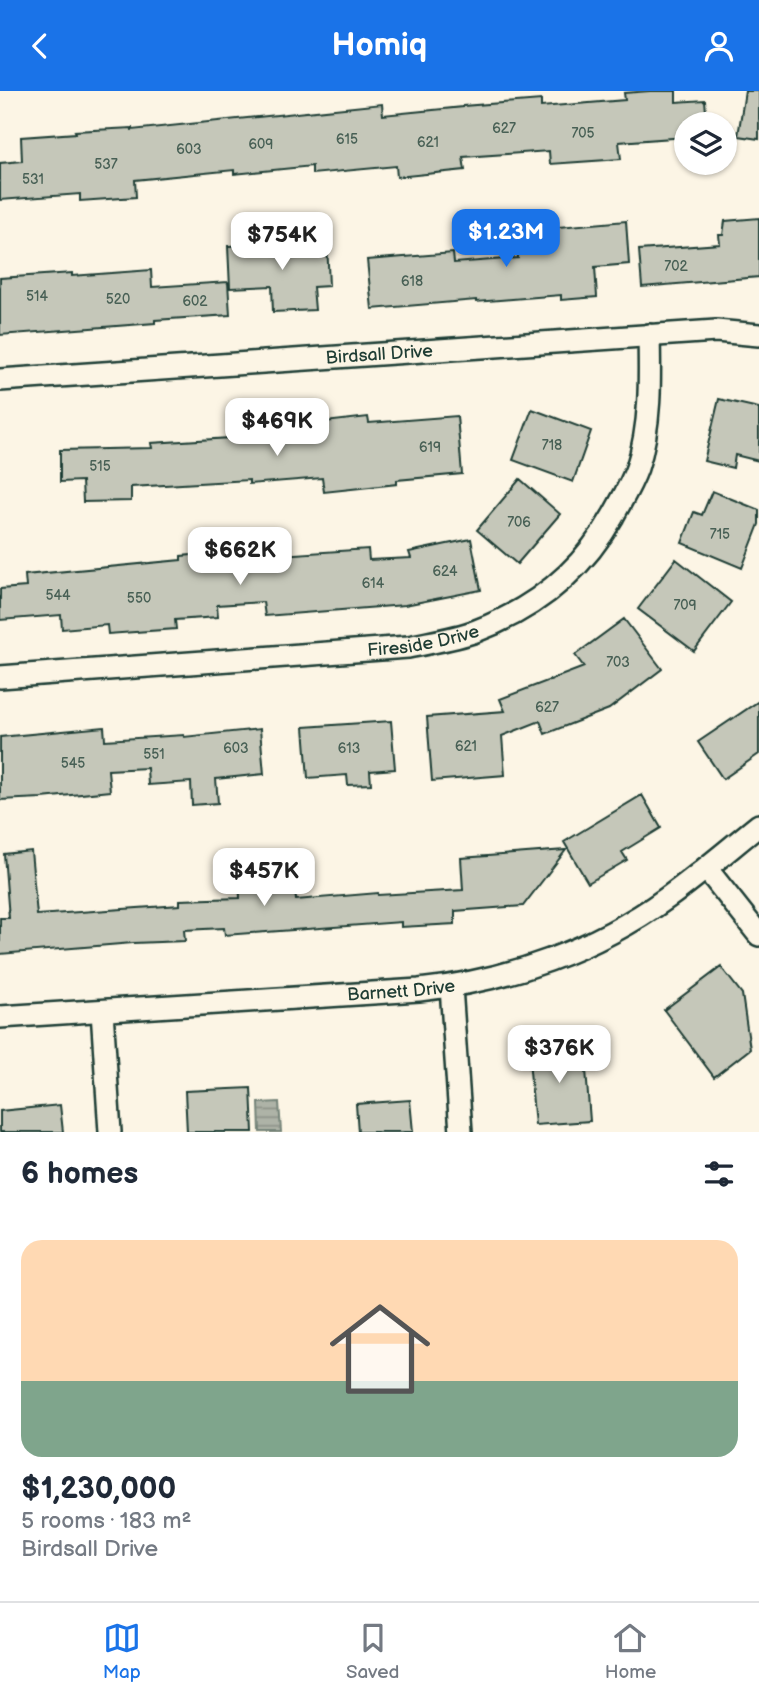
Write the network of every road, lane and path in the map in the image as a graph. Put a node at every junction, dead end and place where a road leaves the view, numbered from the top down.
1 (649, 335) junction
2 (759, 335) edge
3 (0, 380) edge
4 (0, 677) edge
5 (759, 825) edge
6 (706, 868) junction
7 (759, 935) edge
8 (451, 987) junction
9 (102, 1010) junction
10 (0, 1017) edge
11 (110, 1132) edge
12 (461, 1132) edge

1 - 2 street, Birdsall Drive
1 - 3 street, Birdsall Drive
1 - 4 street, Fireside Drive
5 - 6 street, Barnett Drive
6 - 7 street
6 - 8 street, Barnett Drive
8 - 9 street, Barnett Drive
8 - 12 street
9 - 10 street, Barnett Drive
9 - 11 street

